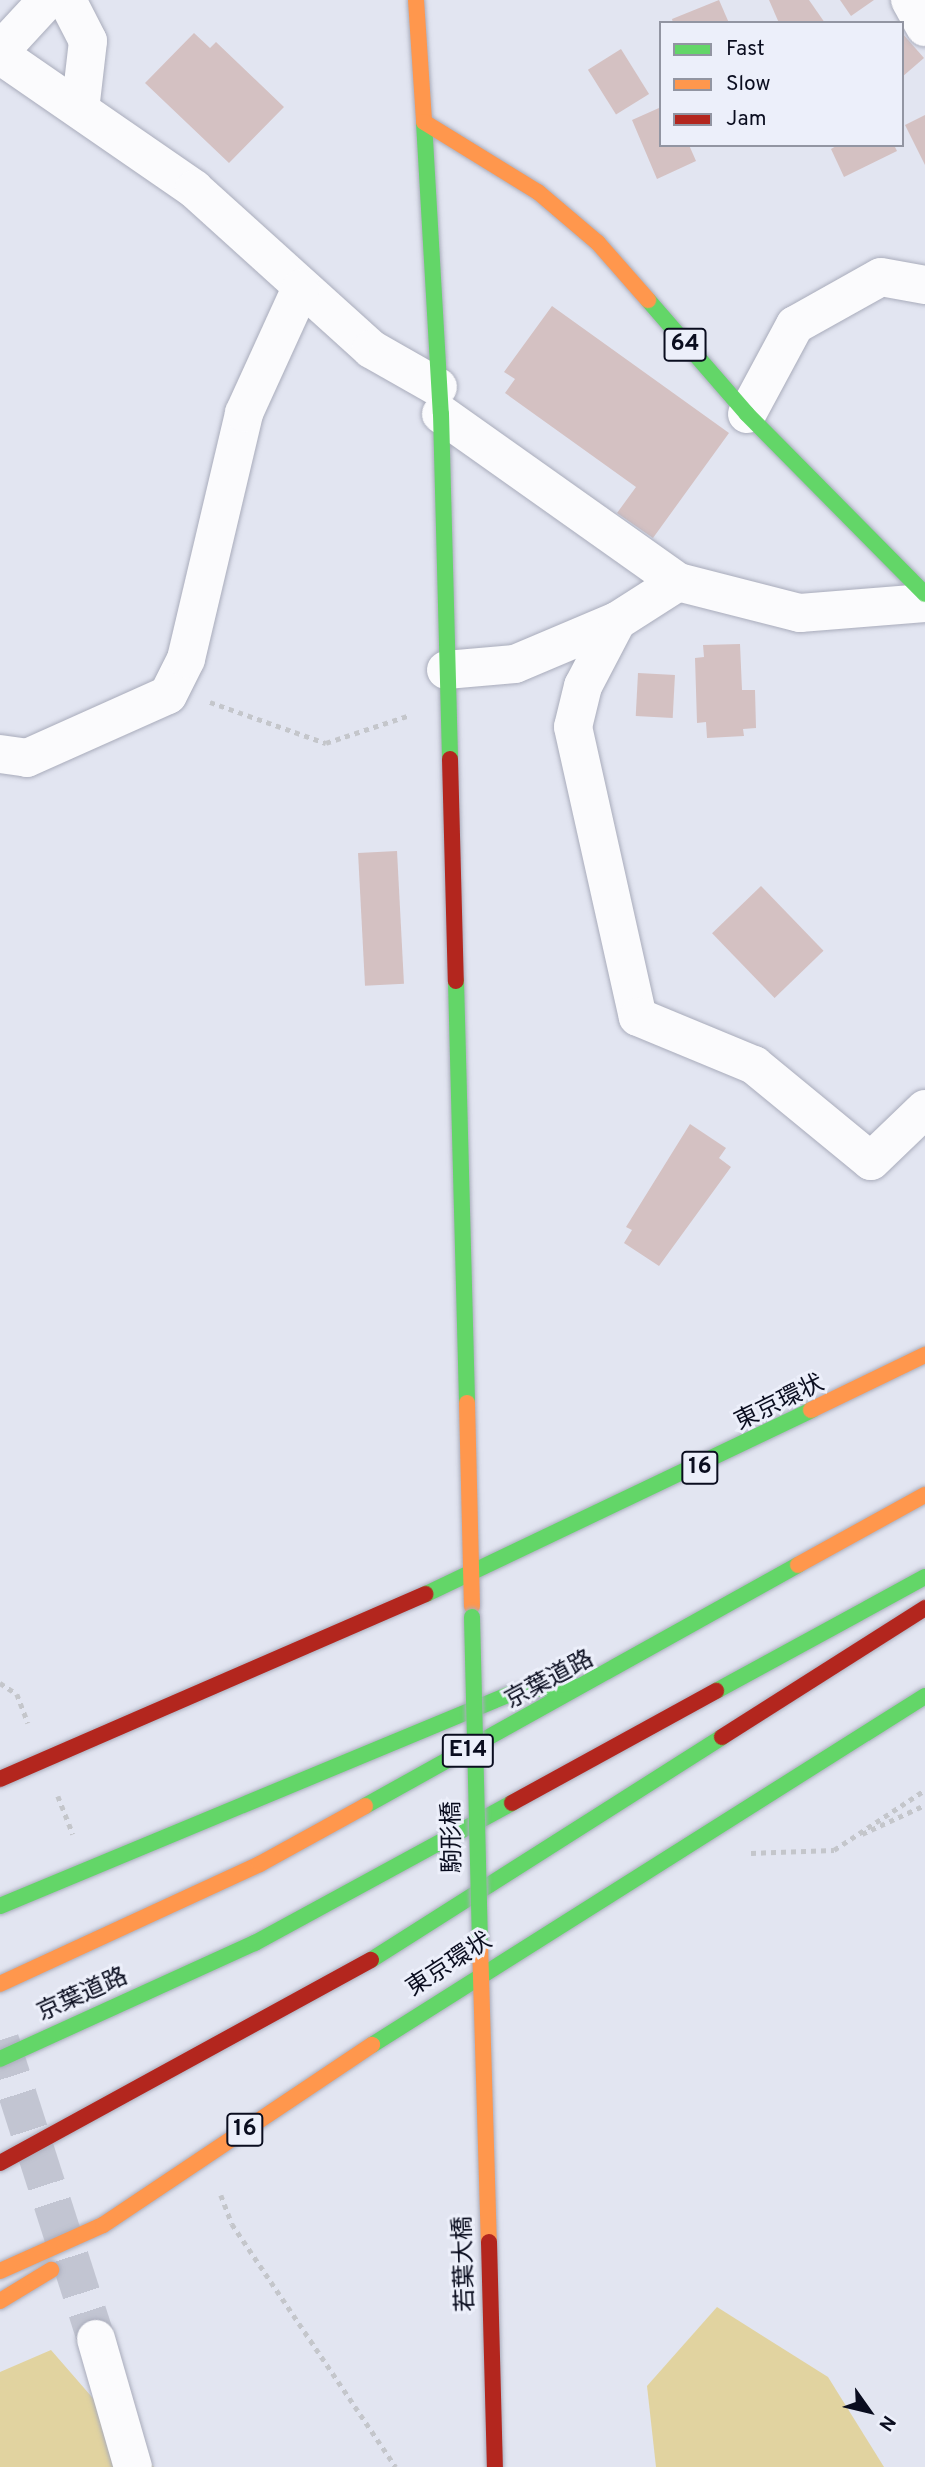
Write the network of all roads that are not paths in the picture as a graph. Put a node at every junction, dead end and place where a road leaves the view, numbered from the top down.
1 (47, 0) edge
2 (67, 0) edge
3 (416, 0) edge
4 (910, 0) edge
5 (925, 27) edge
6 (0, 53) edge
7 (80, 110) junction
8 (424, 122) junction
9 (925, 285) edge
10 (301, 288) junction
11 (440, 401) junction
12 (747, 414) junction
13 (678, 582) junction
14 (925, 594) edge
15 (925, 603) edge
16 (617, 621) junction
17 (447, 684) junction
18 (0, 754) edge
19 (925, 1109) edge
20 (925, 1355) edge
21 (925, 1495) edge
22 (471, 1575) junction
23 (925, 1577) edge
24 (925, 1608) edge
25 (606, 1676) junction
26 (925, 1696) edge
27 (0, 1779) edge
28 (0, 1906) edge
29 (480, 1973) junction
30 (0, 1984) edge
31 (0, 2059) edge
32 (0, 2163) edge
33 (103, 2225) junction
34 (0, 2271) edge
35 (0, 2301) edge
36 (96, 2339) tunnel mouth
37 (133, 2467) edge
38 (495, 2467) edge

1 - 6 street
2 - 7 street
3 - 8 main road, 駒形橋
4 - 5 street
6 - 7 street
7 - 10 street
8 - 11 main road, 駒形橋
8 - 12 main road, 64
9 - 12 street
10 - 11 street
10 - 18 street
11 - 13 street
11 - 17 main road, 駒形橋
12 - 14 main road, 64
13 - 15 street
13 - 16 street
16 - 17 street
16 - 19 street
17 - 22 main road, 駒形橋
20 - 22 main road, 東京環状 / 16
21 - 25 main road, 京葉道路 / E14
22 - 27 main road, 東京環状 / 16
22 - 29 main road, 駒形橋, bridge
23 - 31 main road, 京葉道路
24 - 32 main road
25 - 28 main road
25 - 30 main road, 京葉道路 / E14
26 - 29 main road, 東京環状 / 16
29 - 33 main road, 東京環状 / 16
29 - 38 main road, 若葉大橋
33 - 34 main road, 東京環状 / 16
33 - 35 main road
36 - 37 street

